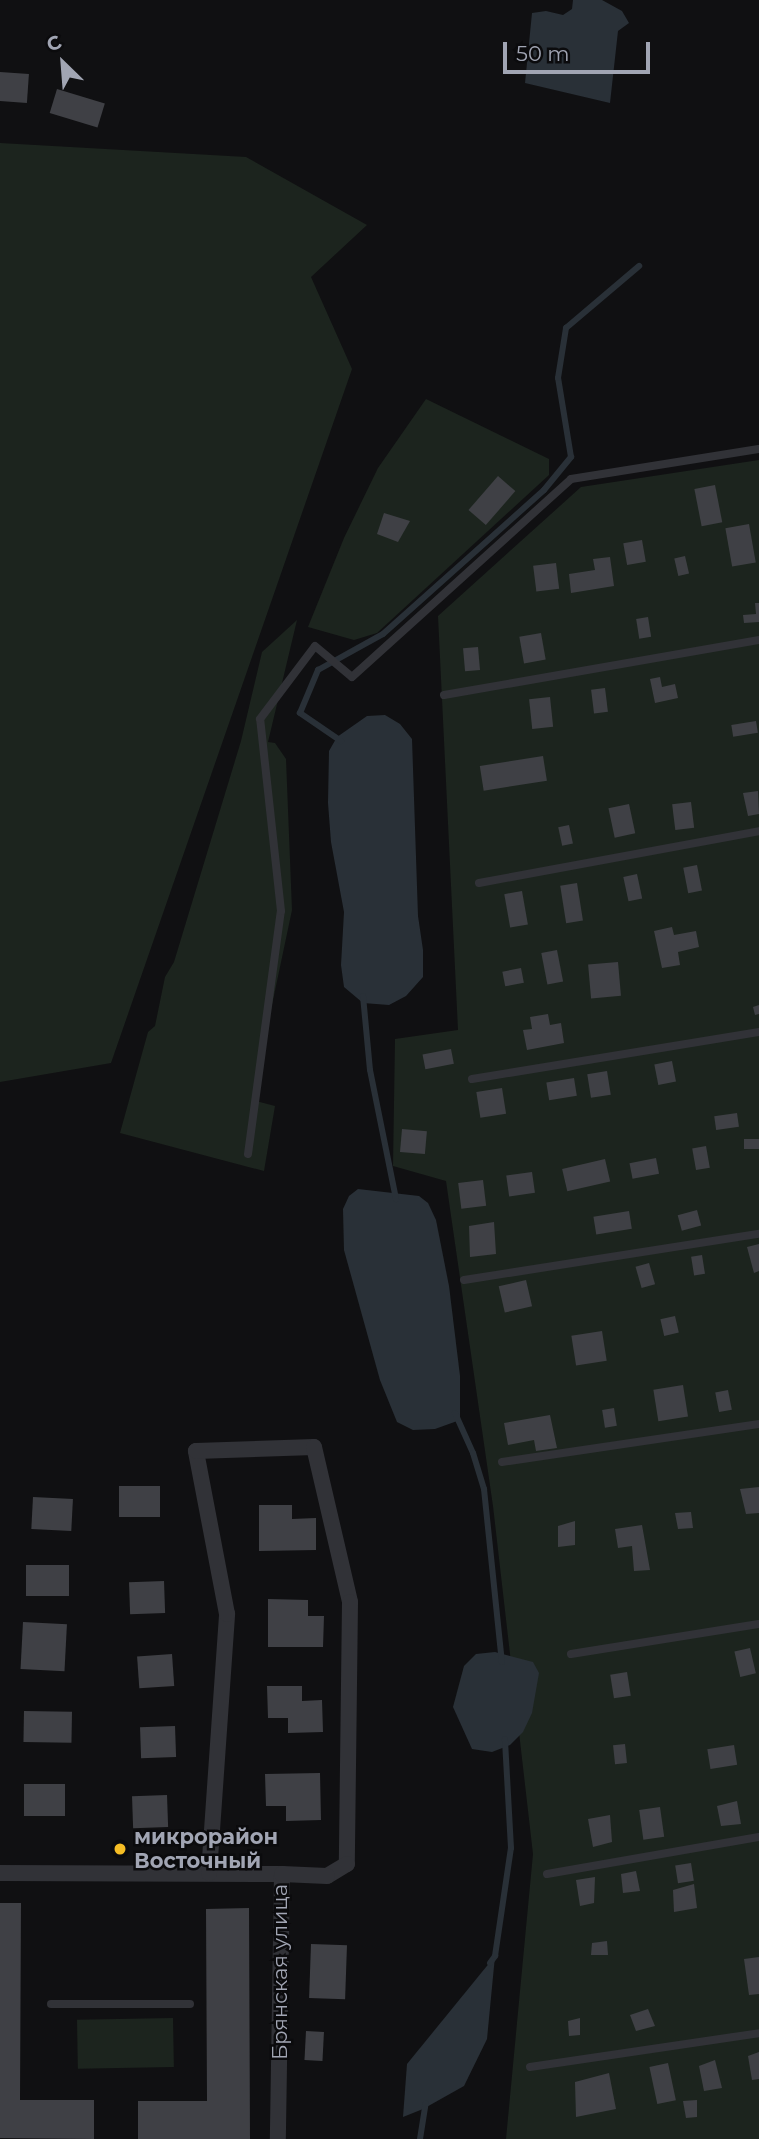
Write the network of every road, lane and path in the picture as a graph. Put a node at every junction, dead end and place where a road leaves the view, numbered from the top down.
1 (759, 449) edge
2 (759, 639) edge
3 (444, 695) dead end
4 (759, 831) edge
5 (479, 883) dead end
6 (759, 1032) edge
7 (472, 1079) dead end
8 (248, 1154) dead end
9 (759, 1234) edge
10 (464, 1280) dead end
11 (759, 1424) edge
12 (502, 1462) dead end
13 (759, 1624) edge
14 (570, 1654) dead end
15 (759, 1837) edge
16 (0, 1873) edge
17 (209, 1873) junction
18 (282, 1874) junction
19 (547, 1874) dead end
20 (51, 2004) dead end
21 (190, 2004) dead end
22 (759, 2033) edge
23 (530, 2067) dead end
24 (278, 2139) edge

1 - 8 lane
2 - 3 lane
4 - 5 lane
6 - 7 lane
9 - 10 lane
11 - 12 lane
13 - 14 lane
15 - 19 lane
16 - 17 street, Брянская улица
17 - 18 street, Брянская улица
17 - 18 street
18 - 24 street, Брянская улица
20 - 21 lane
22 - 23 lane

